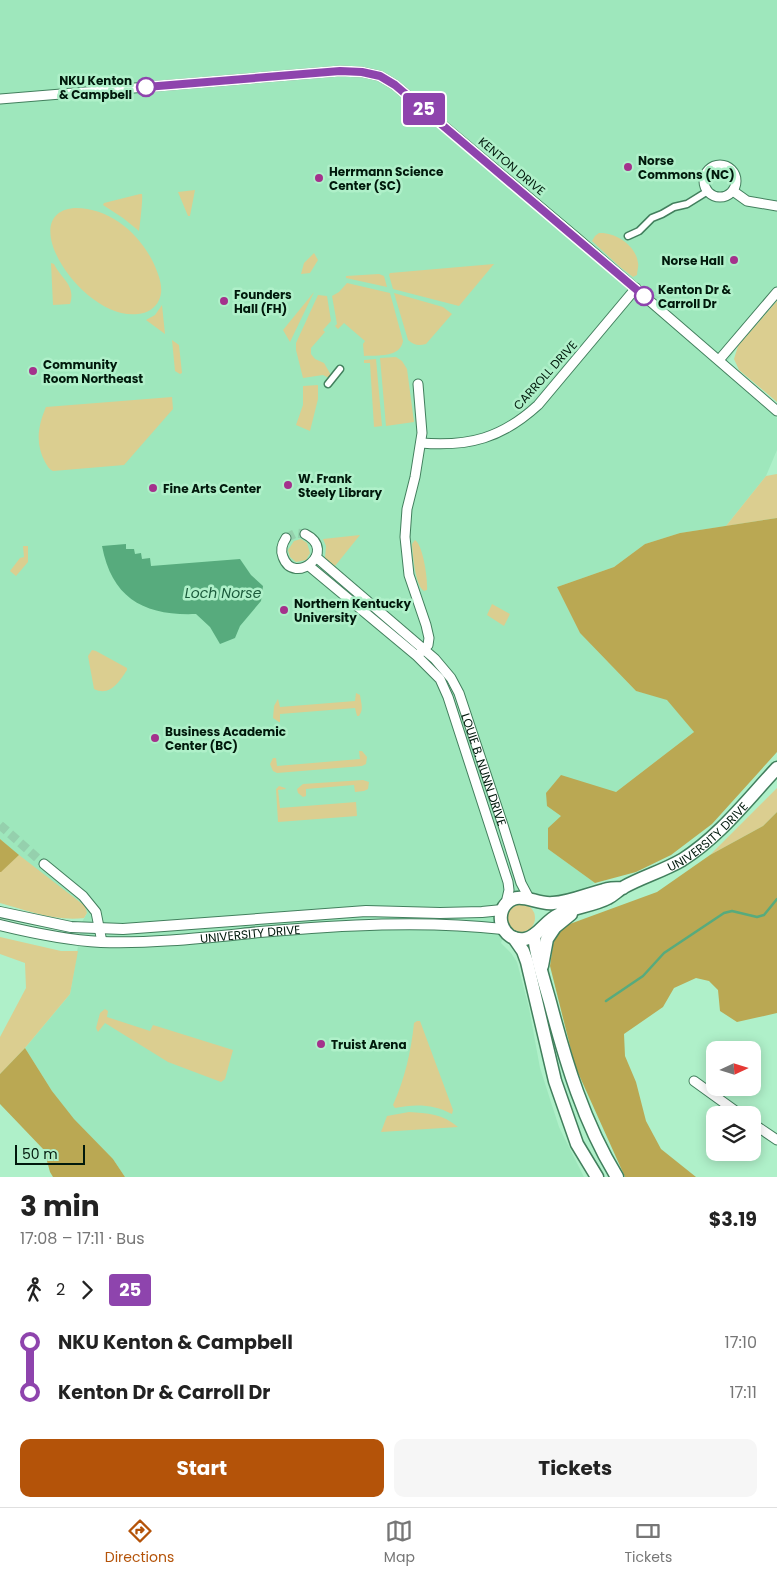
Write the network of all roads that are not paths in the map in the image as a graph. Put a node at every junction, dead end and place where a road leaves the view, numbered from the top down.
1 (0, 99) edge
2 (733, 190) junction
3 (708, 191) junction
4 (777, 206) edge
5 (628, 236) dead end
6 (636, 288) junction
7 (777, 292) edge
8 (718, 360) junction
9 (340, 370) dead end
10 (328, 384) dead end
11 (418, 384) dead end
12 (777, 411) edge
13 (421, 443) junction
14 (305, 534) dead end
15 (286, 538) dead end
16 (316, 557) junction
17 (309, 566) junction
18 (420, 653) junction
19 (777, 768) edge
20 (44, 864) tunnel mouth
21 (623, 888) junction
22 (532, 900) junction
23 (504, 906) junction
24 (576, 908) junction
25 (0, 912) edge
26 (0, 925) edge
27 (100, 929) junction
28 (503, 929) junction
29 (537, 932) junction
30 (514, 938) junction
31 (102, 942) junction
32 (541, 969) junction
33 (694, 1081) dead end
34 (729, 1106) edge
35 (761, 1129) edge
36 (777, 1140) edge
37 (597, 1177) edge
38 (617, 1177) edge

1 - 6 street, KENTON DRIVE
2 - 3 street
2 - 3 street
2 - 4 street
3 - 5 street
6 - 8 street, KENTON DRIVE
6 - 13 street, CARROLL DRIVE
7 - 8 street
8 - 12 street, KENTON DRIVE
9 - 10 street
11 - 13 street
13 - 18 street
14 - 16 street
15 - 17 street
16 - 17 street
16 - 18 street, LOUIE B. NUNN DRIVE
17 - 18 street, LOUIE B. NUNN DRIVE
18 - 22 street, LOUIE B. NUNN DRIVE
18 - 23 street, LOUIE B. NUNN DRIVE
19 - 21 main road, UNIVERSITY DRIVE
20 - 27 street
21 - 22 main road, UNIVERSITY DRIVE
21 - 24 main road, UNIVERSITY DRIVE
22 - 23 main road, UNIVERSITY DRIVE
22 - 29 main road
23 - 27 street, UNIVERSITY DRIVE
23 - 28 main road
24 - 29 main road, UNIVERSITY DRIVE
24 - 32 main road
25 - 27 street, UNIVERSITY DRIVE
26 - 31 street, UNIVERSITY DRIVE
27 - 31 street
28 - 30 main road
28 - 31 street, UNIVERSITY DRIVE
29 - 30 main road, UNIVERSITY DRIVE
29 - 32 main road
30 - 37 main road
32 - 38 main road
33 - 34 street
35 - 36 street

